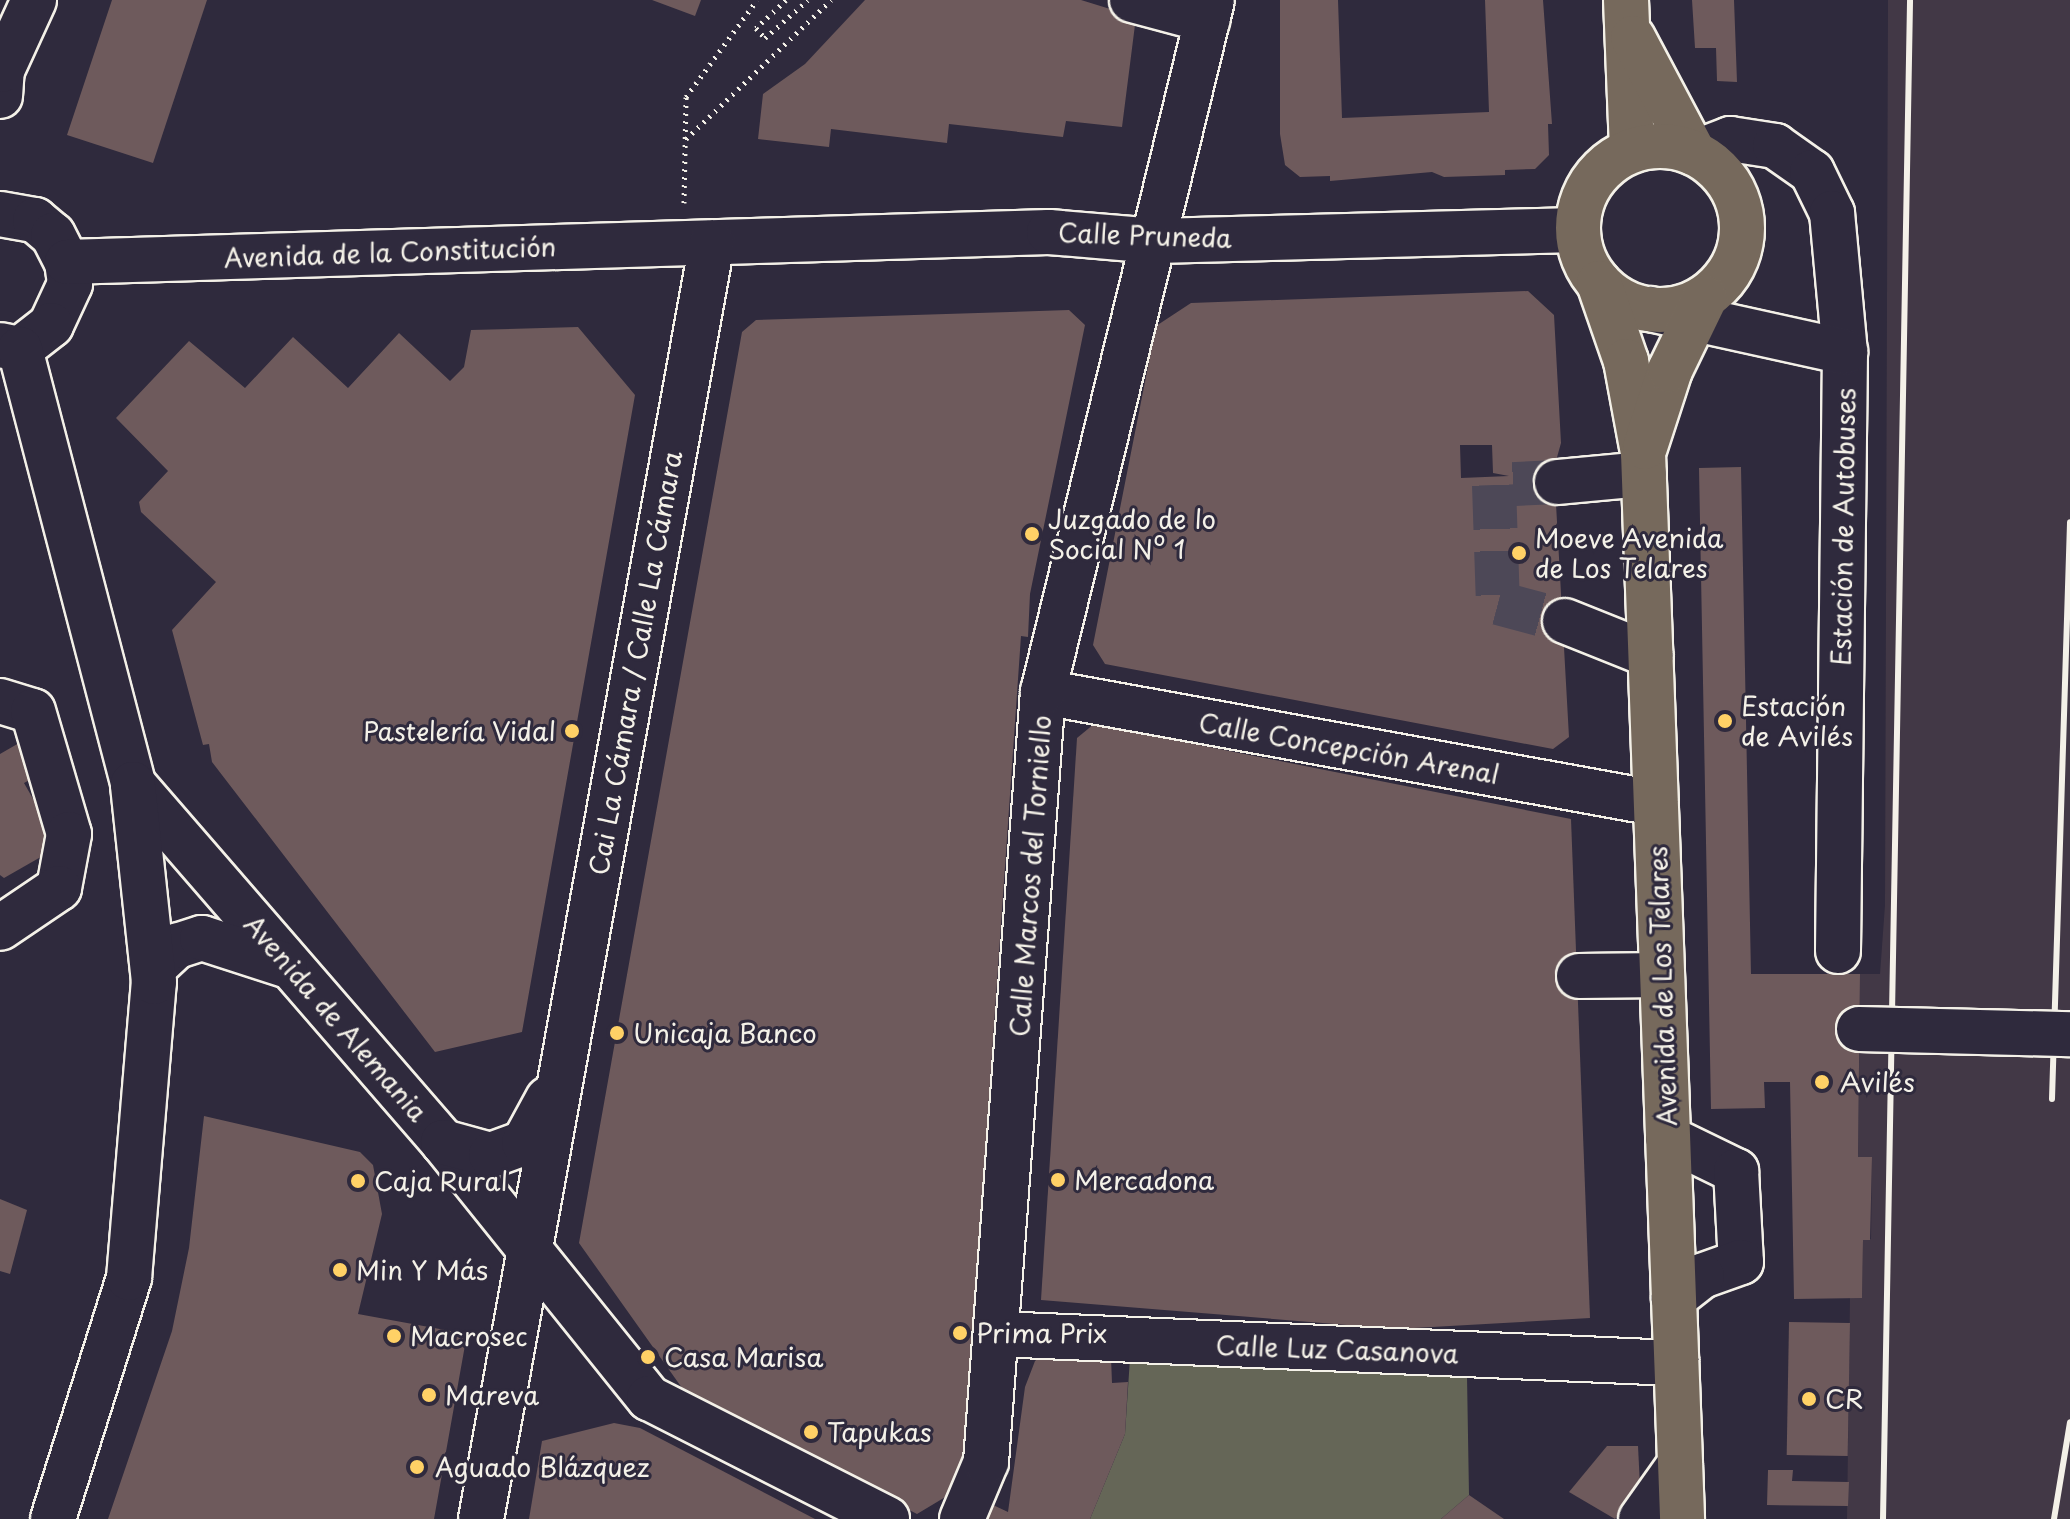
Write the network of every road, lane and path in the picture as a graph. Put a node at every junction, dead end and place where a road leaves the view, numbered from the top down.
1 (34, 0) edge
2 (757, 0) edge
3 (786, 0) edge
4 (808, 0) edge
5 (831, 0) edge
6 (1132, 0) edge
7 (1210, 10) edge
8 (1627, 14) edge
9 (0, 96) edge
10 (685, 140) junction
11 (1632, 150) junction
12 (1694, 153) junction
13 (0, 214) edge
14 (1577, 230) junction
15 (1156, 241) junction
16 (698, 243) junction
17 (67, 262) junction
18 (1599, 283) junction
19 (1699, 309) junction
20 (1743, 330) junction
21 (10, 347) edge
22 (1845, 352) junction
23 (1670, 370) junction
24 (1643, 464) junction
25 (1557, 482) tunnel mouth
26 (1565, 621) tunnel mouth
27 (1650, 655) junction
28 (1043, 692) junction
29 (0, 701) edge
30 (133, 784) junction
31 (1655, 803) junction
32 (0, 928) edge
33 (1838, 951) dead end
34 (291, 967) junction
35 (153, 968) junction
36 (1662, 975) junction
37 (1579, 976) dead end
38 (1859, 1029) dead end
39 (2070, 1034) edge
40 (557, 1083) junction
41 (1668, 1138) junction
42 (443, 1142) junction
43 (529, 1250) junction
44 (1674, 1298) junction
45 (997, 1334) junction
46 (1676, 1363) junction
47 (1680, 1464) junction
48 (53, 1519) edge
49 (481, 1519) edge
50 (887, 1519) edge
51 (962, 1519) edge
52 (1641, 1519) edge
53 (1682, 1519) edge

1 - 9 street
2 - 10 path
3 - 4 path
5 - 10 path
6 - 7 street
7 - 15 street, Calle Marcos del Torniello
8 - 11 main road
8 - 12 main road
10 - 16 path
11 - 12 main road
11 - 14 main road
12 - 19 main road
12 - 22 street
13 - 17 street
14 - 15 street, Calle Pruneda
14 - 18 main road
15 - 16 street, Calle Pruneda
15 - 28 street, Calle Marcos del Torniello
16 - 17 street, Avenida de la Constitución
16 - 40 street, Cai La Cámara / Calle La Cámara
17 - 21 street
18 - 19 main road
18 - 24 main road, Avenida de Los Telares
19 - 20 street, Estación de Autobuses
19 - 23 main road, Avenida de Los Telares
20 - 22 street, Estación de Autobuses
20 - 23 street
21 - 30 street, Avenida de Alemania
22 - 33 street, Estación de Autobuses
23 - 24 main road, Avenida de Los Telares
24 - 25 street
24 - 27 main road, Avenida de Los Telares
26 - 27 street
27 - 31 main road, Avenida de Los Telares
28 - 31 street, Calle Concepción Arenal
28 - 45 street, Calle Marcos del Torniello
29 - 32 street
30 - 34 street, Avenida de Alemania
30 - 35 street
31 - 36 main road, Avenida de Los Telares
34 - 35 street
34 - 42 street, Avenida de Alemania
35 - 48 street
36 - 37 street
36 - 41 main road, Avenida de Los Telares
38 - 39 street, bridge
40 - 42 street, Cai La Cámara / Calle La Cámara
40 - 43 street, Cai La Cámara / Calle La Cámara
41 - 44 main road, Avenida de Los Telares
41 - 44 street
42 - 43 street, Avenida de Alemania
43 - 49 street, Cai La Cámara / Calle La Cámara
43 - 50 street, Avenida de Alemania
44 - 46 main road, Avenida de Los Telares
45 - 46 street, Calle Luz Casanova
45 - 51 street, Calle Marcos del Torniello
46 - 47 main road, Avenida de Los Telares
47 - 52 street
47 - 53 main road, Avenida de Los Telares

